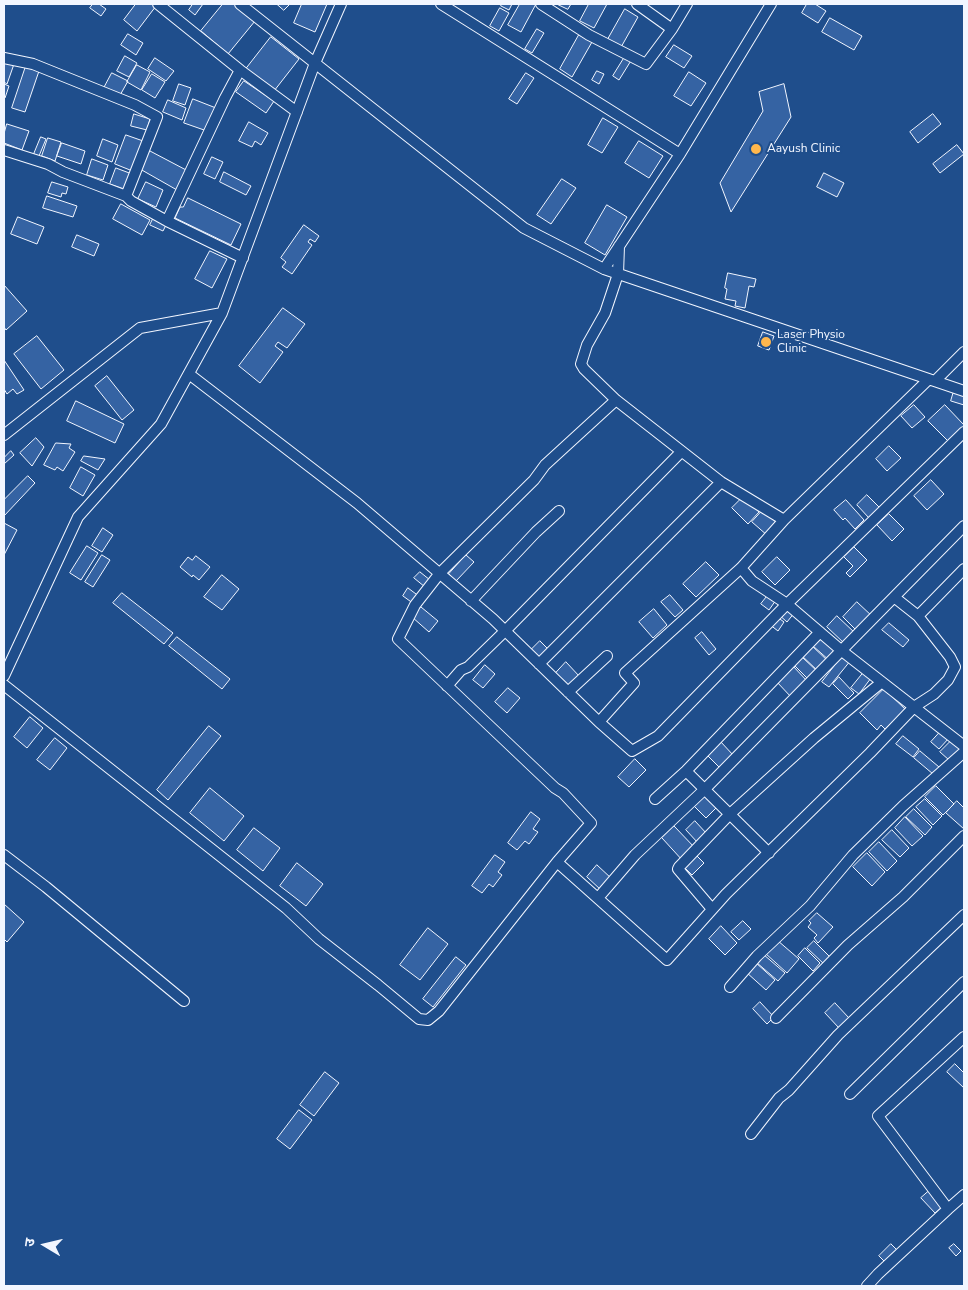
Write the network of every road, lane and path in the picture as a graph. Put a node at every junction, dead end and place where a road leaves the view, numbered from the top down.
1 (158, 4) edge
2 (240, 4) edge
3 (341, 4) edge
4 (441, 4) edge
5 (540, 4) edge
6 (636, 4) edge
7 (688, 4) edge
8 (771, 4) edge
9 (672, 29) junction
10 (4, 58) edge
11 (315, 63) junction
12 (240, 70) junction
13 (297, 112) junction
14 (4, 150) edge
15 (680, 154) junction
16 (126, 196) junction
17 (168, 221) junction
18 (619, 246) junction
19 (243, 258) junction
20 (604, 269) junction
21 (618, 274) junction
22 (222, 313) junction
23 (964, 352) edge
24 (189, 374) junction
25 (932, 380) junction
26 (964, 391) edge
27 (616, 400) junction
28 (964, 432) edge
29 (4, 435) edge
30 (681, 452) junction
31 (721, 482) junction
32 (559, 511) dead end
33 (784, 520) junction
34 (964, 526) edge
35 (741, 568) junction
36 (964, 569) edge
37 (440, 573) junction
38 (894, 597) junction
39 (471, 600) junction
40 (787, 604) junction
41 (918, 616) junction
42 (505, 631) junction
43 (820, 632) junction
44 (842, 651) junction
45 (608, 656) dead end
46 (538, 664) junction
47 (4, 676) edge
48 (882, 682) junction
49 (4, 685) edge
50 (447, 686) junction
51 (568, 692) junction
52 (914, 707) junction
53 (599, 722) junction
54 (964, 746) edge
55 (964, 752) edge
56 (686, 771) junction
57 (705, 788) junction
58 (655, 799) dead end
59 (730, 814) junction
60 (964, 836) edge
61 (769, 853) junction
62 (4, 855) edge
63 (557, 862) junction
64 (598, 898) junction
65 (712, 909) junction
66 (964, 915) edge
67 (964, 982) edge
68 (730, 987) dead end
69 (184, 1001) dead end
70 (776, 1018) dead end
71 (964, 1038) edge
72 (850, 1094) dead end
73 (751, 1134) dead end
74 (964, 1194) edge
75 (948, 1209) junction
76 (867, 1286) edge

1 - 12 street
2 - 11 street
3 - 11 street
4 - 15 street
5 - 9 street
6 - 9 street
7 - 9 street
8 - 15 street
10 - 16 street
11 - 13 street
11 - 20 street
12 - 13 street
12 - 17 street
13 - 19 street
14 - 16 street
15 - 18 street
16 - 17 street
17 - 19 street
18 - 20 street
18 - 21 street
19 - 22 street
20 - 21 street
21 - 25 street
21 - 27 street
22 - 24 street
22 - 29 street
23 - 25 street
24 - 37 street
24 - 47 street
25 - 26 street
25 - 33 street
27 - 30 street
27 - 37 street
28 - 40 street
30 - 31 street
30 - 42 street
31 - 33 street
31 - 46 street
32 - 39 street
33 - 35 street
34 - 38 street
35 - 40 street
35 - 53 street
36 - 41 street
37 - 39 street
37 - 50 street
38 - 41 street
38 - 44 street
39 - 42 street
40 - 43 street
40 - 53 street
41 - 52 street
42 - 46 street
42 - 50 street
43 - 44 street
43 - 56 street
44 - 48 street
44 - 57 street
45 - 51 street
46 - 51 street
48 - 52 street
48 - 59 street
49 - 63 street
50 - 63 street
51 - 53 street
52 - 54 street
52 - 61 street
55 - 68 street
56 - 57 street
56 - 58 street
57 - 59 street
57 - 64 street
59 - 61 street
59 - 65 street
60 - 70 street
61 - 65 street
62 - 69 street
63 - 64 street
64 - 65 street
66 - 73 street
67 - 72 street
71 - 75 street
74 - 75 street
75 - 76 street

